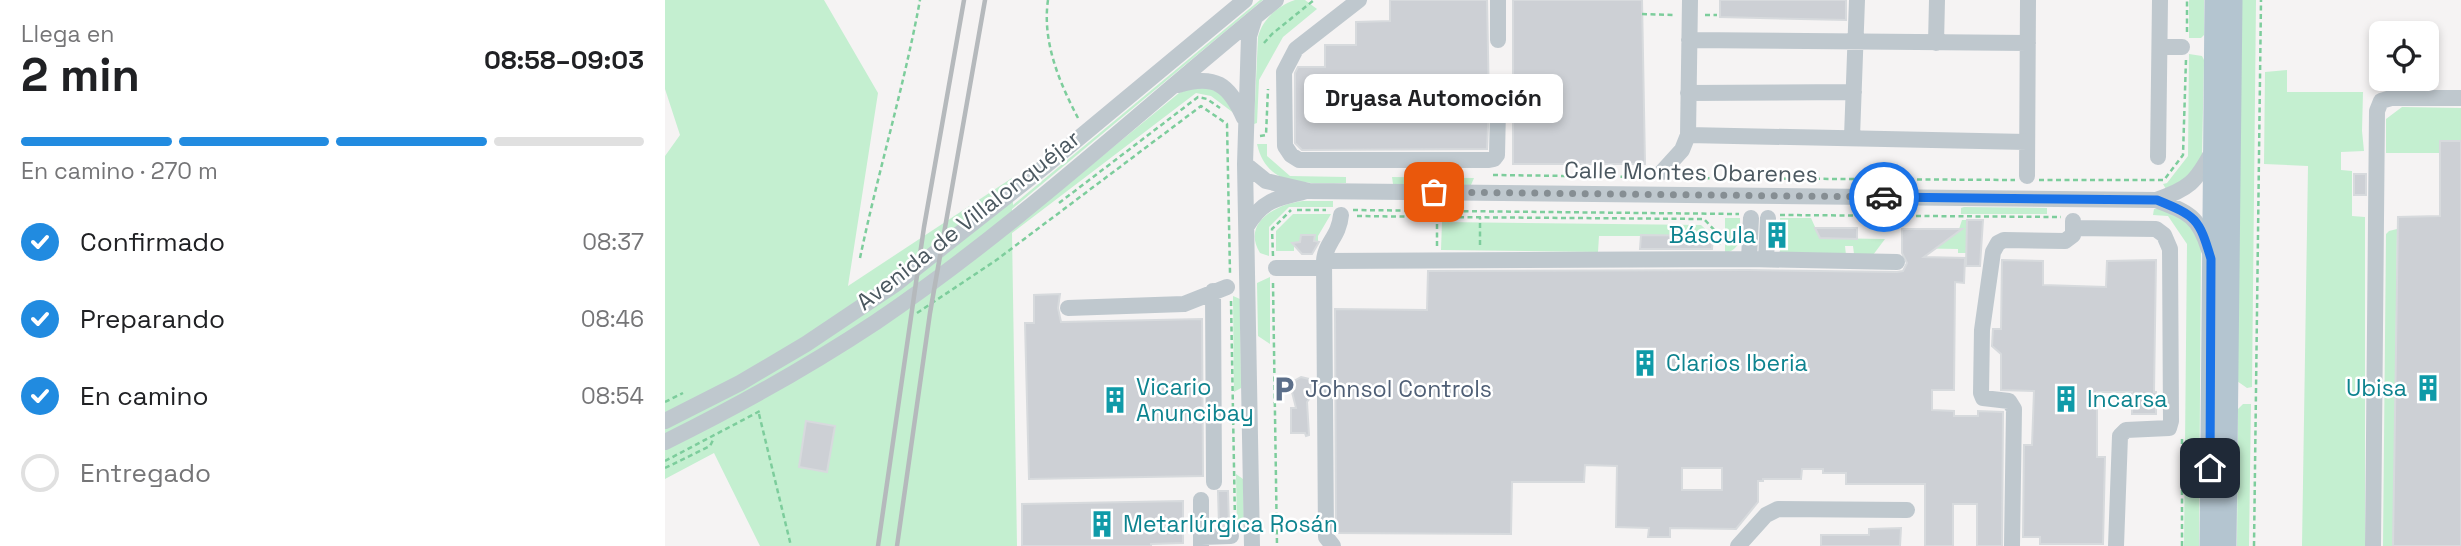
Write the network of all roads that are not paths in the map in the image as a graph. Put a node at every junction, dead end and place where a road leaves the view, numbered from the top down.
1 (1245, 0) edge
2 (1276, 0) edge
3 (1359, 0) edge
4 (1497, 0) edge
5 (1690, 0) edge
6 (1857, 0) edge
7 (1937, 0) edge
8 (2028, 0) edge
9 (2160, 0) edge
10 (2215, 0) edge
11 (2232, 0) edge
12 (1255, 17) junction
13 (1498, 40) dead end
14 (1689, 40) junction
15 (1855, 42) junction
16 (1936, 43) junction
17 (2028, 43) junction
18 (2185, 43) road end
19 (2160, 47) junction
20 (1172, 86) junction
21 (1854, 92) junction
22 (1688, 93) junction
23 (2461, 98) edge
24 (1498, 109) dead end
25 (1246, 121) junction
26 (1688, 135) junction
27 (1852, 137) junction
28 (2027, 142) junction
29 (2213, 152) junction
30 (2158, 157) dead end
31 (1245, 164) junction
32 (1662, 175) road end
33 (2027, 176) dead end
34 (1309, 191) junction
35 (2157, 200) junction
36 (1337, 212) road end
37 (1751, 216) road end
38 (1774, 216) road end
39 (1246, 226) junction
40 (1749, 259) junction
41 (1766, 259) junction
42 (2211, 259) junction
43 (1897, 262) dead end
44 (1324, 265) junction
45 (1274, 269) road end
46 (1068, 308) dead end
47 (665, 421) edge
48 (665, 442) edge
49 (1219, 473) dead end
50 (1201, 500) dead end
51 (1907, 510) dead end
52 (1231, 536) dead end
53 (1201, 542) edge
54 (1252, 546) edge
55 (1333, 546) edge
56 (1738, 546) edge
57 (2012, 546) edge
58 (2116, 546) edge
59 (2210, 546) edge
60 (2226, 546) edge
61 (2374, 546) edge

1 - 47 street, Avenida de Villalonquéjar
2 - 12 street, Avenida de Villalonquéjar
3 - 24 street
4 - 13 street
5 - 14 street
6 - 15 street
7 - 16 street
8 - 17 street
9 - 19 street
10 - 29 main road
11 - 60 main road
12 - 20 street, Avenida de Villalonquéjar
12 - 25 street
14 - 15 street
14 - 22 street
15 - 16 street
15 - 21 street
16 - 17 street
17 - 28 street
18 - 19 street
19 - 30 street
20 - 25 street
20 - 48 street, Avenida de Villalonquéjar
21 - 22 street
21 - 27 street
22 - 26 street
23 - 61 street
25 - 31 street
26 - 27 street
26 - 32 street
27 - 28 street
28 - 33 street
29 - 35 street, Calle Montes Obarenes
29 - 42 main road
31 - 34 street, Calle Montes Obarenes
31 - 39 street
34 - 35 street, Calle Montes Obarenes
34 - 39 street, Calle Montes Obarenes
35 - 42 street, Calle Montes Obarenes
36 - 44 street
37 - 40 street
38 - 41 street
39 - 54 street
40 - 41 street
40 - 44 street
41 - 43 street
42 - 59 main road
44 - 45 street
44 - 55 street
46 - 49 street
50 - 53 street
51 - 56 street
52 - 53 street
57 - 58 street

